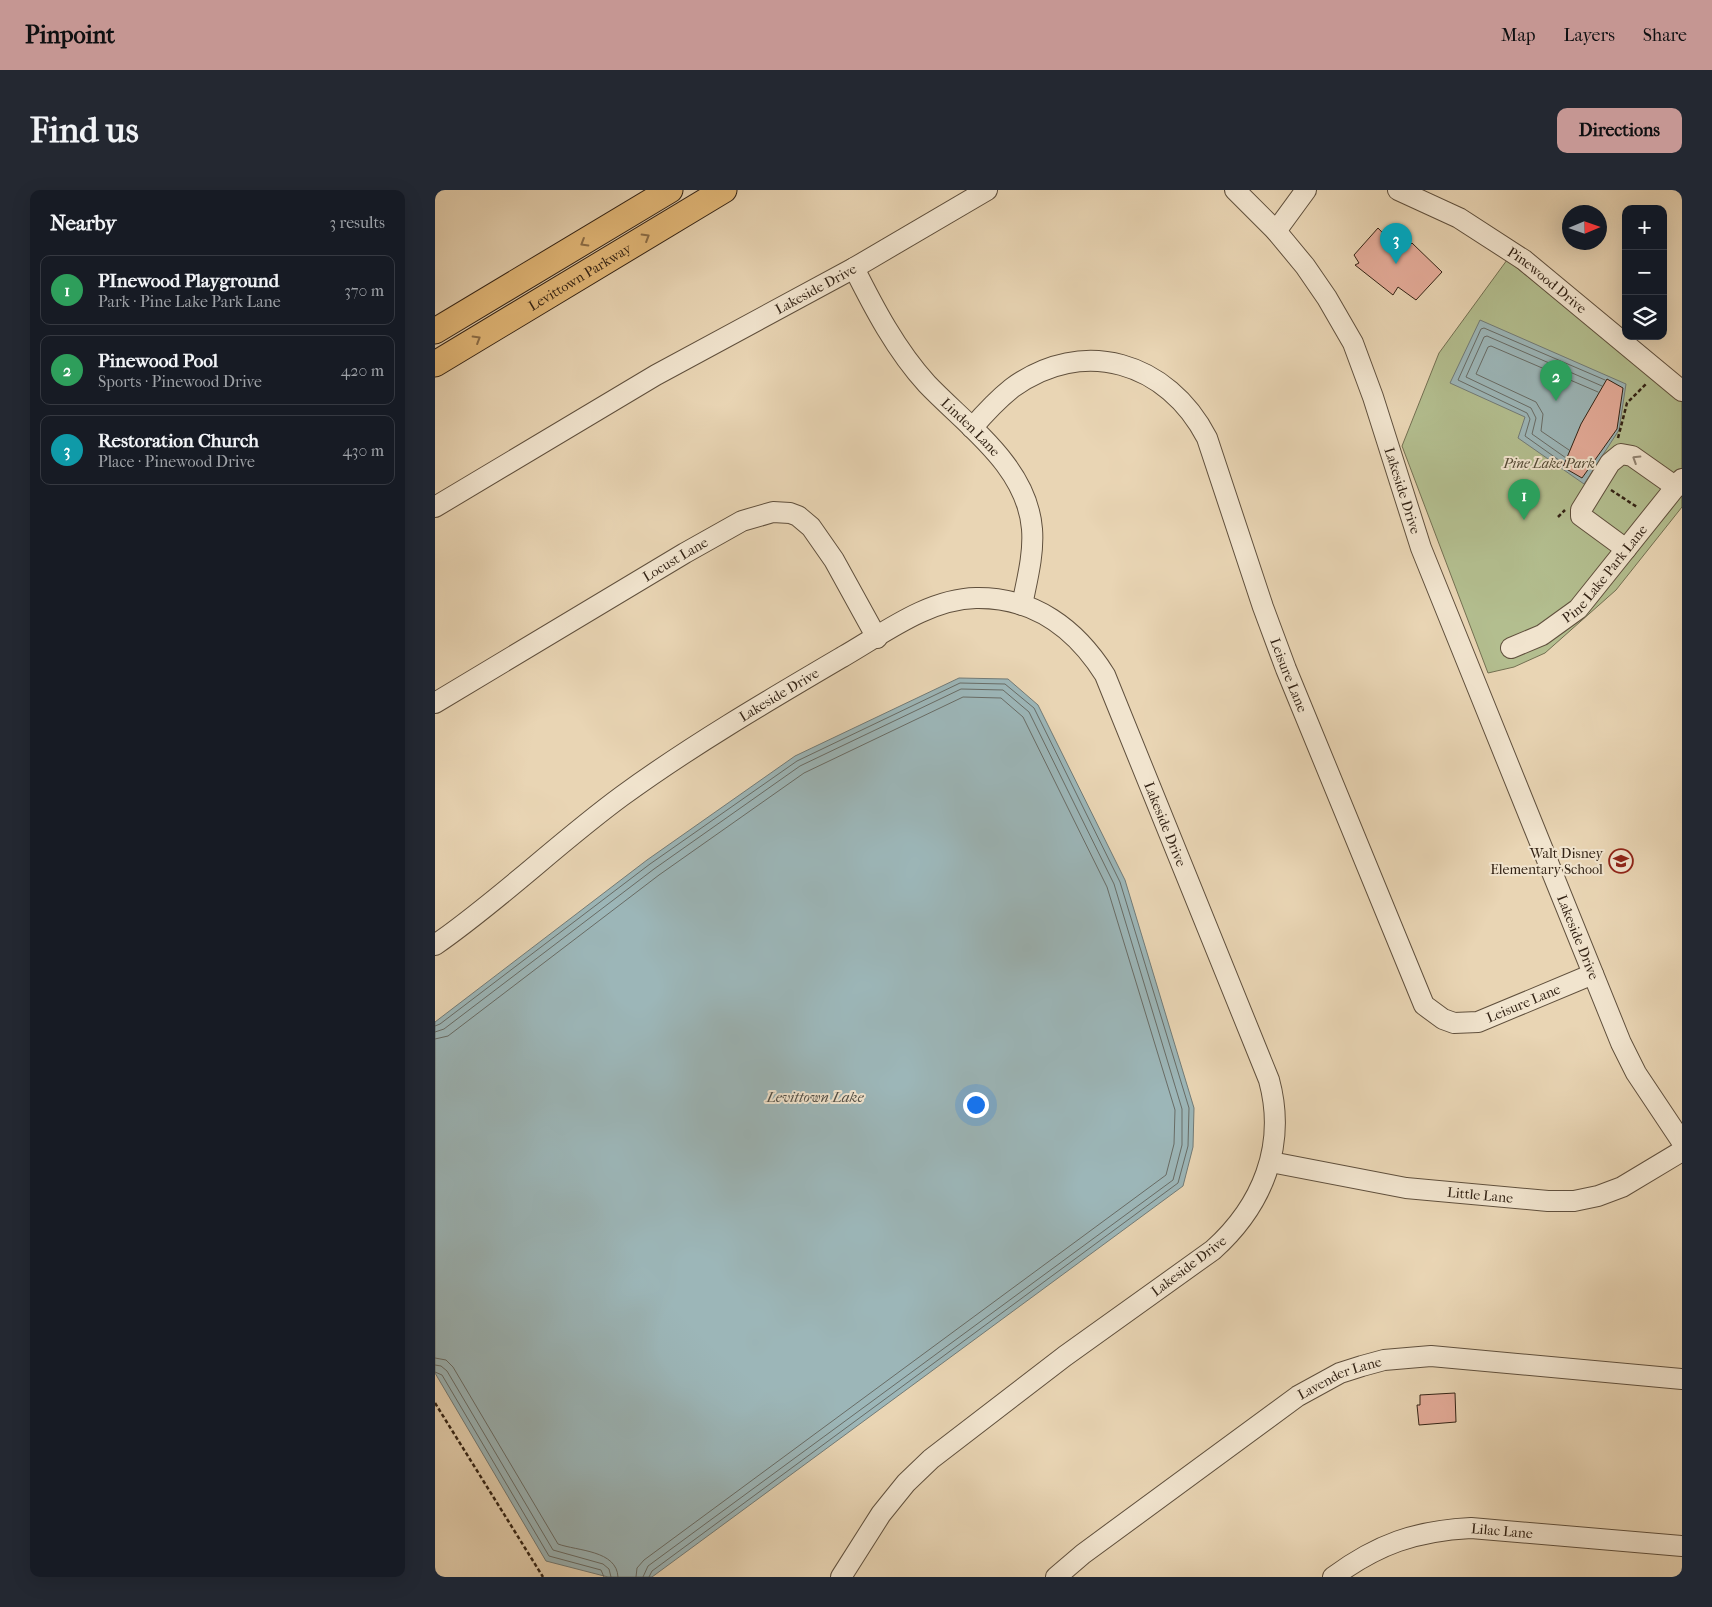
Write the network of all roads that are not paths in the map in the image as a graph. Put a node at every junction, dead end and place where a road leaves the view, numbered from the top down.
1 (670, 190) edge
2 (724, 190) edge
3 (987, 190) edge
4 (1306, 190) edge
5 (1398, 190) edge
6 (1239, 192) edge
7 (1276, 231) junction
8 (854, 268) junction
9 (435, 332) edge
10 (435, 364) edge
11 (1682, 391) edge
12 (972, 428) junction
13 (1679, 483) edge
14 (435, 507) edge
15 (1626, 549) junction
16 (1022, 605) junction
17 (877, 638) junction
18 (1511, 648) dead end
19 (435, 703) edge
20 (435, 945) edge
21 (1593, 974) junction
22 (1682, 1142) edge
23 (1682, 1151) edge
24 (1271, 1162) junction
25 (1682, 1379) edge
26 (1682, 1546) edge
27 (841, 1577) edge
28 (1056, 1577) edge
29 (1333, 1577) edge

1 -> 9 main road, Levittown Parkway
10 -> 2 main road, Levittown Parkway
3 - 8 street, Lakeside Drive
4 - 7 street
5 - 11 street, Pinewood Drive
6 - 7 street, Lakeside Drive
7 - 21 street, Lakeside Drive
8 - 12 street, Linden Lane
8 - 14 street, Lakeside Drive
12 - 16 street, Linden Lane
12 - 21 street, Leisure Lane
13 - 15 street, Pine Lake Park Lane
13 -> 15 street
15 - 18 street, Pine Lake Park Lane
16 - 17 street, Lakeside Drive
16 - 24 street, Lakeside Drive
17 - 19 street, Locust Lane
17 - 20 street, Lakeside Drive
21 - 22 street, Lakeside Drive
23 - 24 street, Little Lane
24 - 27 street, Lakeside Drive
25 - 28 street, Lavender Lane
26 - 29 street, Lilac Lane

